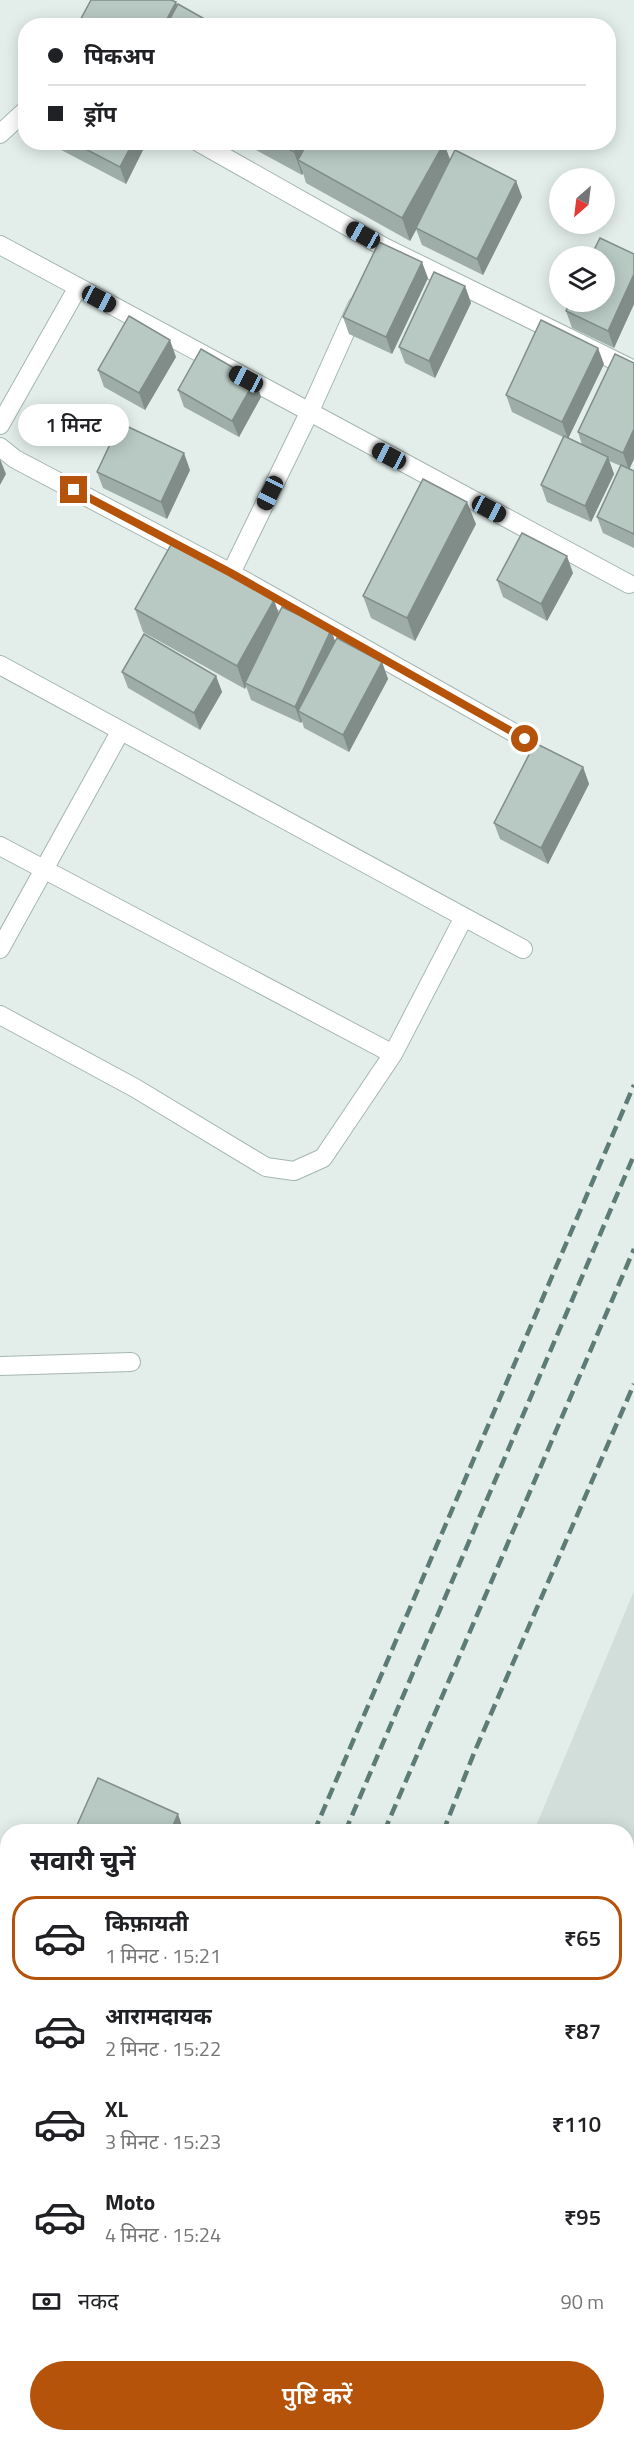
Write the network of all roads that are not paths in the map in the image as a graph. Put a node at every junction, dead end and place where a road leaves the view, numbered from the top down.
1 (18, 117) edge
2 (0, 134) edge
3 (212, 150) edge
4 (0, 245) edge
5 (384, 247) junction
6 (374, 268) edge
7 (78, 287) junction
8 (365, 288) edge
9 (634, 370) edge
10 (309, 413) junction
11 (0, 425) edge
12 (0, 447) edge
13 (231, 573) junction
14 (629, 584) dead end
15 (0, 665) edge
16 (120, 732) junction
17 (525, 739) dead end
18 (0, 846) edge
19 (44, 869) junction
20 (464, 916) junction
21 (523, 949) dead end
22 (0, 950) edge
23 (0, 1015) edge
24 (393, 1053) junction
25 (131, 1362) dead end
26 (0, 1365) edge

1 - 2 street
3 - 5 street
4 - 7 street
5 - 6 street
5 - 9 street
7 - 10 street
7 - 11 street
8 - 10 street
10 - 13 street
10 - 14 street
12 - 13 street
13 - 17 street
15 - 16 street
16 - 19 street
16 - 20 street
18 - 19 street
19 - 22 street
19 - 24 street
20 - 21 street
20 - 24 street
23 - 24 street
25 - 26 street

